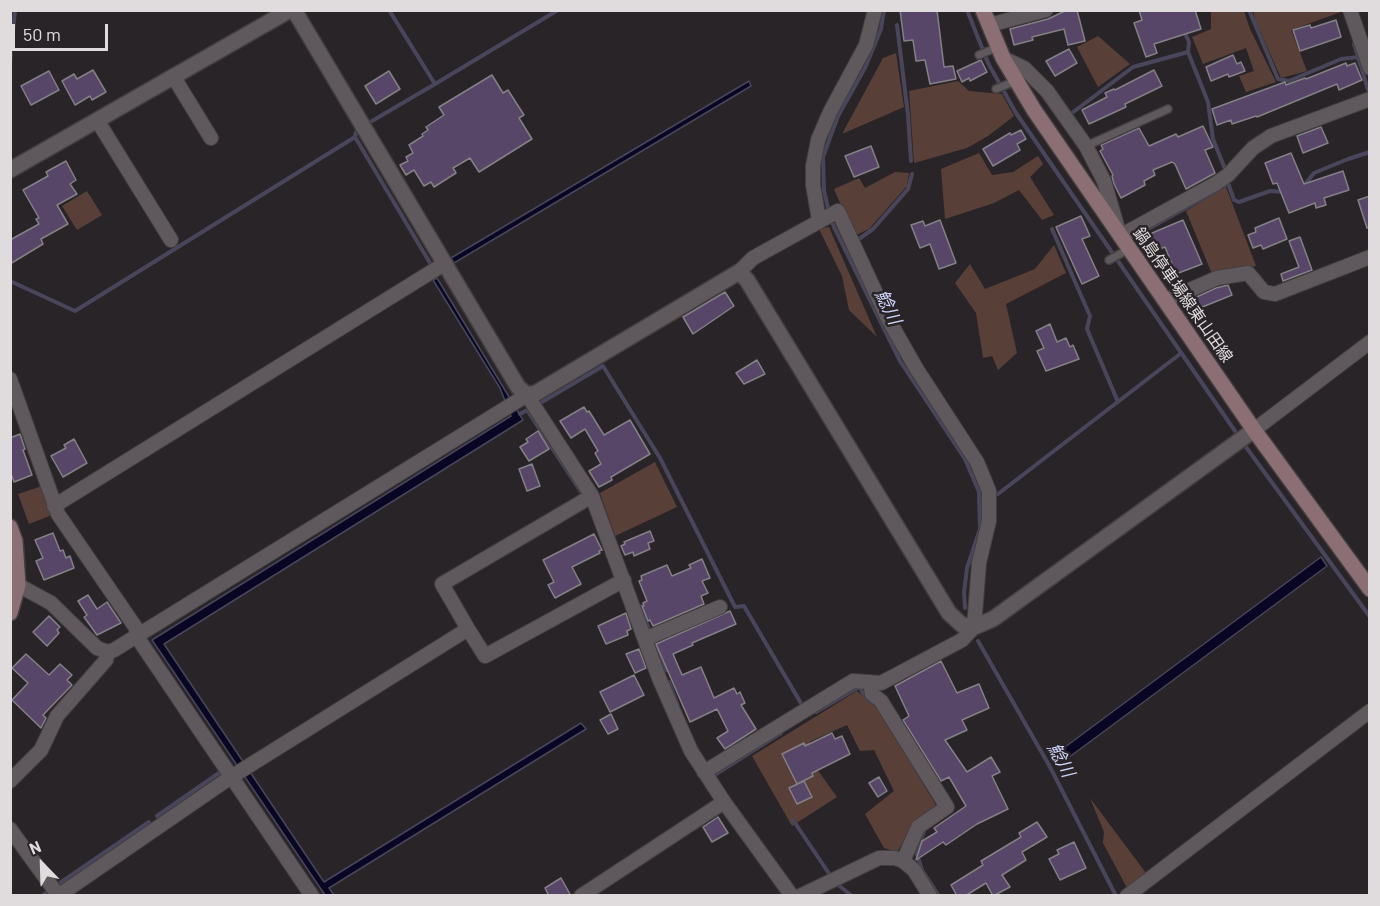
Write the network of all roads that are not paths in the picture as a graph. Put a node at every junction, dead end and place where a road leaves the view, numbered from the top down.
1 (292, 10) edge
2 (875, 10) edge
3 (984, 10) edge
4 (1046, 10) edge
5 (1350, 10) edge
6 (989, 26) junction
7 (996, 52) junction
8 (979, 55) dead end
9 (1370, 68) edge
10 (173, 76) junction
11 (1010, 83) junction
12 (996, 89) dead end
13 (1370, 99) edge
14 (1168, 109) dead end
15 (97, 120) junction
16 (211, 138) dead end
17 (1086, 146) junction
18 (10, 170) edge
19 (819, 220) junction
20 (171, 240) dead end
21 (1123, 246) junction
22 (1370, 258) edge
23 (1108, 260) dead end
24 (444, 264) junction
25 (739, 272) junction
26 (1165, 300) junction
27 (1370, 342) edge
28 (10, 379) edge
29 (516, 402) junction
30 (1254, 430) junction
31 (592, 496) junction
32 (54, 506) junction
33 (10, 527) edge
34 (624, 580) junction
35 (14, 584) edge
36 (1370, 589) edge
37 (720, 607) dead end
38 (10, 613) edge
39 (974, 627) junction
40 (468, 629) junction
41 (137, 637) junction
42 (645, 639) junction
43 (108, 652) junction
44 (870, 682) junction
45 (1370, 711) edge
46 (704, 772) junction
47 (233, 775) junction
48 (10, 782) edge
49 (724, 801) junction
50 (10, 829) edge
51 (903, 861) junction
52 (58, 895) edge
53 (312, 896) edge
54 (581, 896) edge
55 (792, 896) edge
56 (800, 896) edge
57 (930, 896) edge
58 (1126, 896) edge

1 - 10 street
1 - 24 street
2 - 19 street
3 - 6 main road, 鍋島停車場線東山田線
4 - 6 street
5 - 9 street
6 - 7 main road, 鍋島停車場線東山田線
7 - 8 lane
7 - 11 main road, 鍋島停車場線東山田線
7 - 17 street
10 - 15 street
10 - 16 street
11 - 12 lane
11 - 21 main road, 鍋島停車場線東山田線
13 - 21 street
14 - 17 lane
15 - 18 street
15 - 20 street
17 - 21 street
19 - 25 street
19 - 39 street
21 - 23 lane
21 - 26 main road, 鍋島停車場線東山田線
22 - 26 street
24 - 29 street
24 - 32 street
25 - 29 street
25 - 39 street
26 - 30 main road, 鍋島停車場線東山田線
27 - 30 street
28 - 32 street
29 - 31 street
29 - 41 street
30 - 36 main road, 鍋島停車場線東山田線
30 - 39 street
31 - 34 street
31 - 40 street
32 - 41 street
33 - 35 main road
34 - 40 street
34 - 42 street
35 - 38 main road
35 - 43 street
37 - 42 street
39 - 44 street
40 - 47 street
41 - 43 street
41 - 47 street
42 - 46 street
43 - 48 street
44 - 46 street
44 - 51 street
45 - 58 street
46 - 49 street
47 - 52 street
47 - 53 street
49 - 54 street
49 - 55 street
50 - 52 street
51 - 56 street
51 - 57 street

